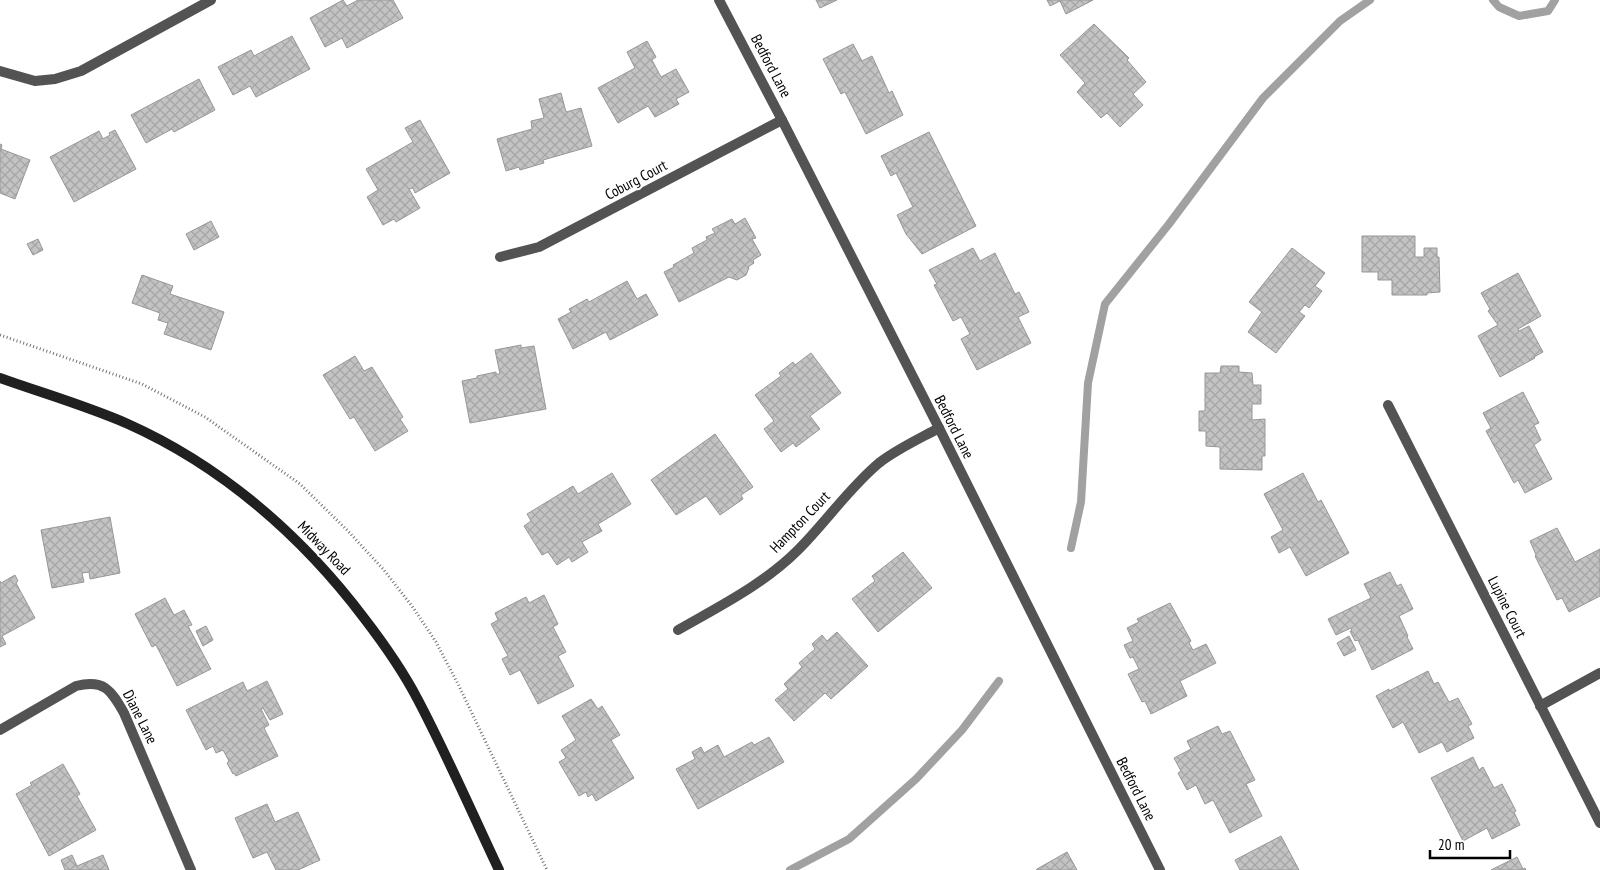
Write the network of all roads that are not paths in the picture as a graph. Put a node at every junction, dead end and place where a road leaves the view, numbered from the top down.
1 (210, 0) edge
2 (719, 0) edge
3 (0, 71) edge
4 (782, 120) junction
5 (500, 257) dead end
6 (0, 378) edge
7 (1388, 405) dead end
8 (938, 428) junction
9 (678, 630) dead end
10 (1600, 673) edge
11 (1540, 706) junction
12 (0, 730) edge
13 (1600, 823) edge
14 (191, 870) edge
15 (499, 870) edge
16 (1160, 870) edge

1 - 3 street
2 - 4 street, Bedford Lane
4 - 5 street, Coburg Court
4 - 8 street, Bedford Lane
6 - 15 main road, Midway Road
7 - 11 street, Lupine Court
8 - 9 street, Hampton Court
8 - 16 street, Bedford Lane
10 - 11 street
11 - 13 street, Lupine Court
12 - 14 street, Diane Lane

